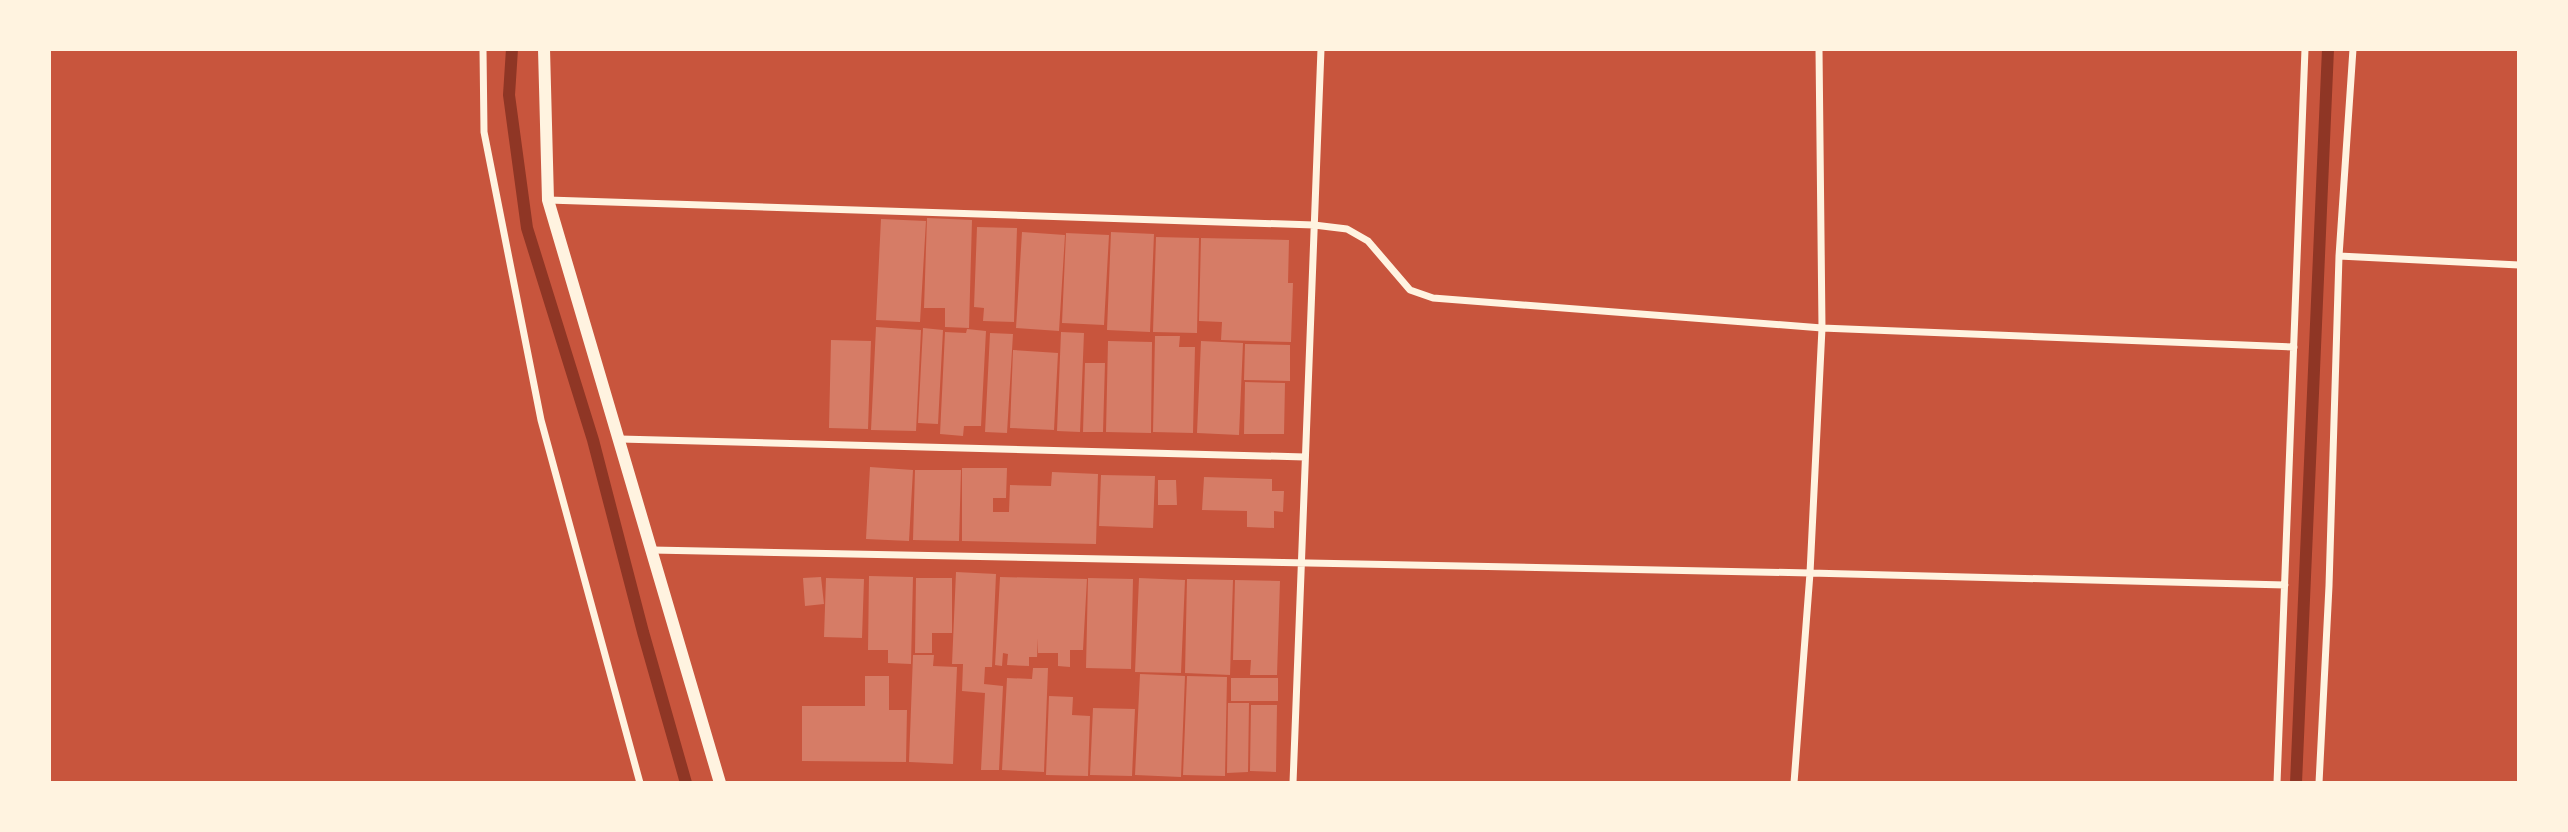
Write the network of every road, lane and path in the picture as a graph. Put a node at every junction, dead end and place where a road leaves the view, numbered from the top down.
1 (483, 49) edge
2 (544, 49) edge
3 (1321, 49) edge
4 (1819, 49) edge
5 (2305, 49) edge
6 (2353, 49) edge
7 (548, 200) junction
8 (1314, 225) junction
9 (2339, 256) junction
10 (2519, 265) edge
11 (1822, 328) junction
12 (2294, 347) junction
13 (620, 439) junction
14 (1305, 457) junction
15 (652, 550) junction
16 (1301, 564) junction
17 (1810, 573) junction
18 (2285, 585) junction
19 (640, 783) edge
20 (720, 783) edge
21 (1293, 783) edge
22 (1794, 783) edge
23 (2277, 783) edge
24 (2319, 783) edge

1 - 19 street
2 - 7 street
3 - 8 street
4 - 11 street
5 - 12 street
6 - 9 street
7 - 8 street
7 - 13 street
8 - 11 street
8 - 14 street
9 - 10 street
9 - 24 street
11 - 12 street
11 - 17 street
12 - 18 street
13 - 14 street
13 - 15 street
14 - 16 street
15 - 16 street
15 - 20 street
16 - 17 street
16 - 21 street
17 - 18 street
17 - 22 street
18 - 23 street

